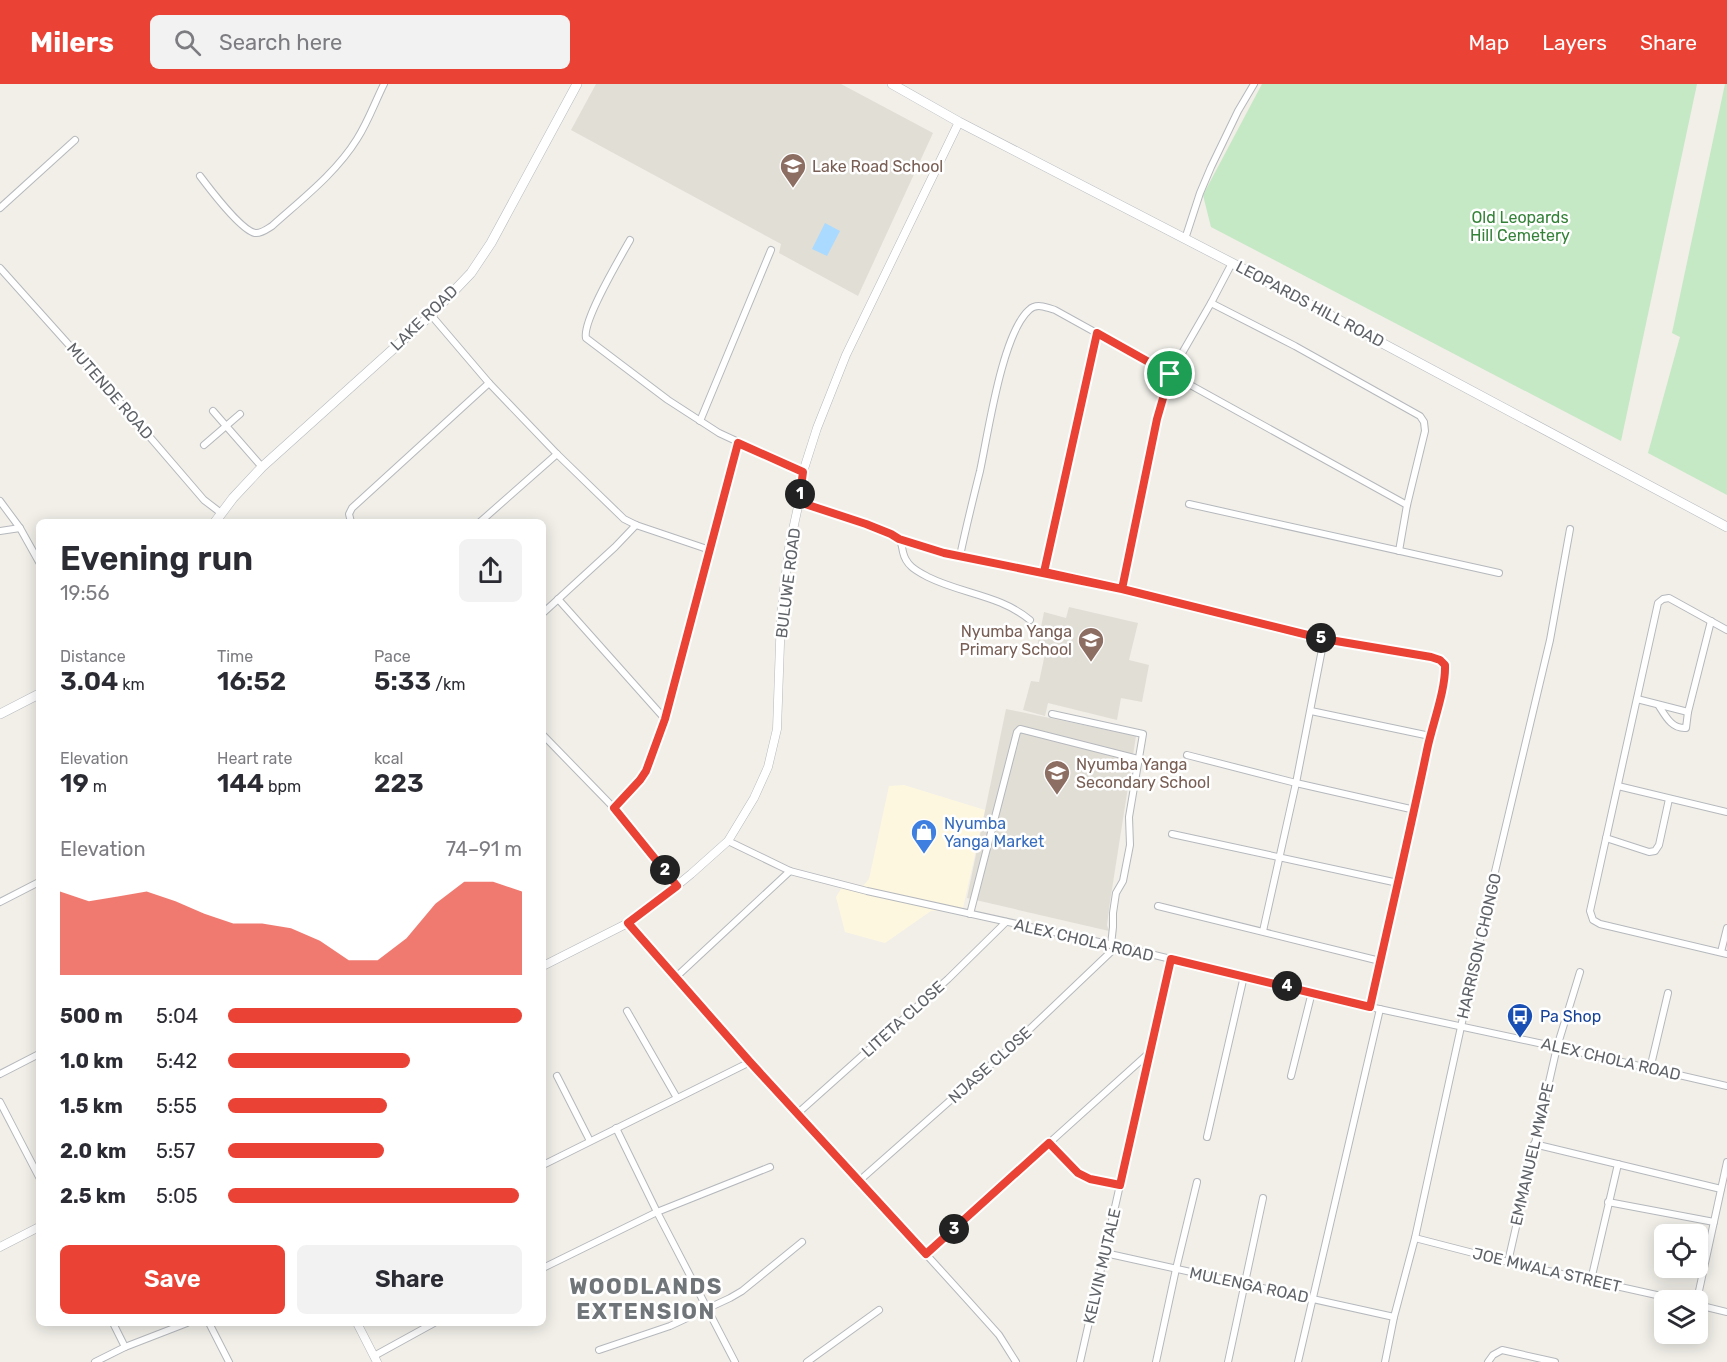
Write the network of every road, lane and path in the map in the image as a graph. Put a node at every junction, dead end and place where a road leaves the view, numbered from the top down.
1 (384, 84) edge
2 (577, 84) edge
3 (892, 84) edge
4 (1254, 84) edge
5 (959, 122) junction
6 (75, 140) dead end
7 (200, 176) dead end
8 (0, 208) edge
9 (1185, 239) junction
10 (630, 240) dead end
11 (771, 250) dead end
12 (1232, 263) junction
13 (0, 268) edge
14 (1211, 303) junction
15 (431, 315) junction
16 (1097, 333) junction
17 (1170, 374) junction
18 (489, 383) junction
19 (213, 411) dead end
20 (240, 414) dead end
21 (700, 421) junction
22 (226, 426) junction
23 (738, 443) junction
24 (204, 445) dead end
25 (557, 454) junction
26 (262, 467) junction
27 (803, 472) junction
28 (0, 501) edge
29 (799, 502) junction
30 (1190, 504) dead end
31 (1407, 505) junction
32 (221, 513) junction
33 (217, 519) edge
34 (350, 519) edge
35 (483, 519) edge
36 (636, 525) junction
37 (1727, 527) edge
38 (20, 528) junction
39 (1570, 529) dead end
40 (0, 531) edge
41 (899, 539) junction
42 (710, 550) junction
43 (1399, 550) junction
44 (960, 556) junction
45 (36, 557) edge
46 (1044, 572) junction
47 (1499, 573) dead end
48 (1122, 589) junction
49 (558, 599) junction
50 (546, 610) edge
51 (1030, 620) dead end
52 (1711, 621) junction
53 (1727, 630) edge
54 (1324, 639) junction
55 (36, 696) edge
56 (1637, 699) junction
57 (1659, 706) junction
58 (1311, 711) junction
59 (1688, 712) junction
60 (0, 714) edge
61 (1052, 714) dead end
62 (665, 719) junction
63 (1430, 735) junction
64 (546, 738) edge
65 (1187, 755) dead end
66 (1138, 759) junction
67 (1296, 783) junction
68 (1618, 786) junction
69 (1669, 799) junction
70 (614, 808) junction
71 (1415, 810) junction
72 (1727, 812) edge
73 (1172, 834) dead end
74 (1606, 838) junction
75 (728, 841) junction
76 (1278, 858) junction
77 (790, 871) junction
78 (1398, 883) junction
79 (36, 884) edge
80 (677, 886) junction
81 (0, 902) edge
82 (1158, 906) dead end
83 (970, 914) junction
84 (1006, 922) junction
85 (628, 923) junction
86 (1727, 928) edge
87 (1263, 931) junction
88 (1114, 946) junction
89 (1724, 953) edge
90 (1171, 959) junction
91 (1380, 961) junction
92 (546, 964) edge
93 (1580, 972) dead end
94 (1244, 976) junction
95 (675, 978) junction
96 (1312, 992) junction
97 (1668, 993) dead end
98 (1370, 1007) junction
99 (1380, 1009) junction
100 (627, 1011) dead end
101 (1461, 1026) junction
102 (1557, 1047) junction
103 (1149, 1053) junction
104 (36, 1056) edge
105 (750, 1062) junction
106 (1650, 1069) junction
107 (0, 1074) edge
108 (557, 1076) dead end
109 (1291, 1076) dead end
110 (1727, 1086) edge
111 (677, 1098) junction
112 (0, 1102) edge
113 (798, 1113) junction
114 (616, 1128) junction
115 (1207, 1137) dead end
116 (590, 1141) junction
117 (1049, 1143) junction
118 (1534, 1144) junction
119 (1727, 1162) edge
120 (546, 1163) edge
121 (1618, 1164) junction
122 (770, 1167) dead end
123 (36, 1171) edge
124 (859, 1181) junction
125 (1197, 1182) dead end
126 (1120, 1185) junction
127 (1721, 1189) junction
128 (1263, 1198) dead end
129 (1608, 1202) junction
130 (657, 1212) junction
131 (1714, 1222) junction
132 (36, 1229) edge
133 (1415, 1238) junction
134 (802, 1242) dead end
135 (0, 1247) edge
136 (1105, 1252) junction
137 (926, 1254) junction
138 (1508, 1262) junction
139 (546, 1267) edge
140 (1176, 1269) junction
141 (1591, 1280) junction
142 (1245, 1285) junction
143 (1699, 1290) edge
144 (1654, 1294) edge
145 (1312, 1298) junction
146 (1708, 1307) edge
147 (707, 1309) junction
148 (879, 1310) dead end
149 (1727, 1312) edge
150 (1394, 1317) junction
151 (114, 1326) edge
152 (179, 1326) edge
153 (211, 1326) edge
154 (359, 1326) edge
155 (429, 1326) edge
156 (125, 1347) junction
157 (599, 1350) dead end
158 (376, 1359) edge
159 (1014, 1361) edge
160 (95, 1362) edge
161 (229, 1362) edge
162 (735, 1362) edge
163 (807, 1362) edge
164 (1080, 1362) edge
165 (1156, 1362) edge
166 (1228, 1362) edge
167 (1298, 1362) edge
168 (1385, 1362) edge
169 (1488, 1362) edge
170 (1554, 1362) edge

1 - 7 street
2 - 15 main road, LAKE ROAD
3 - 5 main road, LEOPARDS HILL ROAD
4 - 9 street
5 - 9 main road, LEOPARDS HILL ROAD
5 - 27 street, BULUWE ROAD
6 - 8 street
9 - 12 main road, LEOPARDS HILL ROAD
10 - 21 street
11 - 21 street
12 - 14 street
12 - 37 main road, LEOPARDS HILL ROAD
13 - 32 street, MUTENDE ROAD
14 - 17 street
14 - 31 street
15 - 18 street
15 - 26 main road, LAKE ROAD
16 - 17 street
16 - 44 street
16 - 46 street
17 - 31 street
17 - 48 street
18 - 25 street
18 - 34 street
19 - 22 street
20 - 22 street
21 - 23 street
22 - 24 street
22 - 26 street
23 - 27 street
23 - 42 street
25 - 35 street
25 - 36 street
26 - 32 main road, LAKE ROAD
27 - 29 street, BULUWE ROAD
28 - 38 street
29 - 41 street
29 - 75 street, BULUWE ROAD
30 - 43 street
31 - 43 street
32 - 33 main road, LAKE ROAD
36 - 42 street
36 - 49 street
38 - 40 street
38 - 45 street
39 - 101 street, HARRISON CHONGO
41 - 44 street
41 - 51 street
42 - 62 street
43 - 47 street
44 - 46 street
46 - 48 street
48 - 54 street
49 - 50 street
49 - 62 street
52 - 53 street
52 - 56 street
52 - 59 street
54 - 58 street
54 - 63 street
55 - 60 main road
56 - 57 street
56 - 68 street
57 - 59 street
57 - 59 street
58 - 63 street
58 - 67 street
61 - 66 street
62 - 70 street
63 - 71 street
64 - 70 street
65 - 67 street
66 - 83 street
66 - 88 street
67 - 71 street
67 - 76 street
68 - 69 street
68 - 74 street
69 - 72 street
69 - 74 street
70 - 80 street
71 - 78 street
73 - 76 street
74 - 89 street
75 - 77 street, ALEX CHOLA ROAD
75 - 80 street, BULUWE ROAD
76 - 78 street
76 - 87 street
77 - 83 street, ALEX CHOLA ROAD
77 - 95 street
78 - 91 street
79 - 81 street
80 - 85 street, BULUWE ROAD
82 - 87 street
83 - 84 street, ALEX CHOLA ROAD
84 - 88 street, ALEX CHOLA ROAD
84 - 113 street, LITETA CLOSE
85 - 92 street, BULUWE ROAD
85 - 95 street
86 - 89 street
87 - 91 street
88 - 90 street, ALEX CHOLA ROAD
88 - 124 street, NJASE CLOSE
90 - 94 street, ALEX CHOLA ROAD
90 - 103 street, KELVIN MUTALE
91 - 98 street
93 - 102 street, EMMANUEL MWAPE
94 - 96 street, ALEX CHOLA ROAD
94 - 115 street
95 - 105 street
96 - 98 street, ALEX CHOLA ROAD
96 - 109 street
97 - 106 street
98 - 99 street, ALEX CHOLA ROAD
99 - 101 street, ALEX CHOLA ROAD
99 - 145 street
100 - 111 street
101 - 102 street, ALEX CHOLA ROAD
101 - 133 street, HARRISON CHONGO
102 - 106 street, ALEX CHOLA ROAD
102 - 118 street, EMMANUEL MWAPE
103 - 117 street
103 - 126 street, KELVIN MUTALE
104 - 107 street
105 - 111 street
105 - 113 street
106 - 110 street, ALEX CHOLA ROAD
108 - 116 street
111 - 114 street
112 - 123 street
113 - 124 street
114 - 116 street
114 - 130 street
116 - 120 street
117 - 126 street
117 - 137 street
118 - 121 street
118 - 138 street, EMMANUEL MWAPE
119 - 127 street
121 - 127 street
121 - 129 street
122 - 130 street
124 - 137 street
125 - 140 street
126 - 136 street, KELVIN MUTALE
127 - 131 street
128 - 142 street
129 - 131 street
129 - 141 street
130 - 139 street
130 - 147 street
131 - 143 street
132 - 135 street
133 - 138 street, JOE MWALA STREET
133 - 150 street, HARRISON CHONGO
134 - 147 street
136 - 140 street, MULENGA ROAD
136 - 164 street, KELVIN MUTALE
137 - 159 street
138 - 141 street, JOE MWALA STREET
140 - 142 street, MULENGA ROAD
140 - 165 street
141 - 144 street, JOE MWALA STREET
142 - 145 street, MULENGA ROAD
142 - 166 street
145 - 150 street, MULENGA ROAD
145 - 167 street
146 - 149 street
147 - 157 street
147 - 162 street
148 - 163 street
150 - 168 street, HARRISON CHONGO
151 - 156 street
152 - 156 street
153 - 161 street
154 - 158 street
155 - 158 street
156 - 160 street
169 - 170 street

